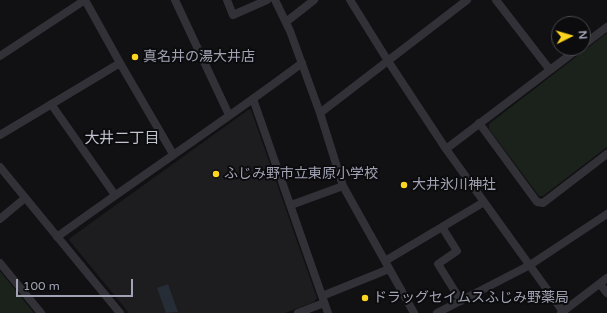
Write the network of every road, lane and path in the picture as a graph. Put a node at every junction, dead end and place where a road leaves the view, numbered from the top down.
1 (85, 0) edge
2 (175, 0) edge
3 (227, 0) edge
4 (267, 0) edge
5 (275, 0) edge
6 (314, 0) edge
7 (350, 0) edge
8 (467, 0) edge
9 (496, 0) edge
10 (286, 22) junction
11 (607, 27) edge
12 (591, 39) edge
13 (0, 56) edge
14 (568, 56) edge
15 (388, 61) junction
16 (120, 63) junction
17 (302, 63) junction
18 (550, 70) junction
19 (253, 100) junction
20 (51, 104) junction
21 (320, 113) junction
22 (229, 115) junction
23 (479, 123) junction
24 (0, 135) edge
25 (446, 149) junction
26 (173, 154) junction
27 (607, 154) edge
28 (0, 167) edge
29 (343, 186) junction
30 (115, 195) junction
31 (25, 198) junction
32 (484, 202) junction
33 (291, 205) junction
34 (607, 215) edge
35 (0, 219) edge
36 (442, 227) junction
37 (57, 237) junction
38 (385, 261) junction
39 (0, 263) edge
40 (530, 265) junction
41 (389, 269) junction
42 (607, 278) edge
43 (600, 284) junction
44 (607, 293) edge
45 (323, 299) junction
46 (461, 301) junction
47 (563, 312) edge
48 (41, 313) edge
49 (120, 313) edge
50 (298, 313) edge
51 (328, 313) edge
52 (414, 313) edge
53 (437, 313) edge

1 - 13 street
1 - 16 street
2 - 22 street
3 - 4 street
5 - 10 street
6 - 10 street
7 - 15 street
8 - 15 street
9 - 18 street
10 - 17 street
11 - 12 street
14 - 18 street
15 - 21 street
15 - 25 street
16 - 20 street
16 - 26 street
17 - 19 street
17 - 21 street
18 - 23 street
19 - 22 street
19 - 33 street
20 - 24 street
20 - 30 street
21 - 29 street
22 - 26 street
23 - 25 street
23 - 27 street
25 - 32 street
26 - 30 street
28 - 31 street
29 - 33 street
29 - 38 street
30 - 37 street
31 - 35 street
31 - 37 street
32 - 36 street
32 - 40 street
33 - 45 street
34 - 40 street
36 - 38 street
36 - 46 street
37 - 49 street
38 - 41 street
39 - 48 street
40 - 46 street
40 - 47 street
41 - 45 street
41 - 52 street
42 - 43 street
43 - 44 street
43 - 47 street
45 - 50 street
45 - 51 street
46 - 53 street

